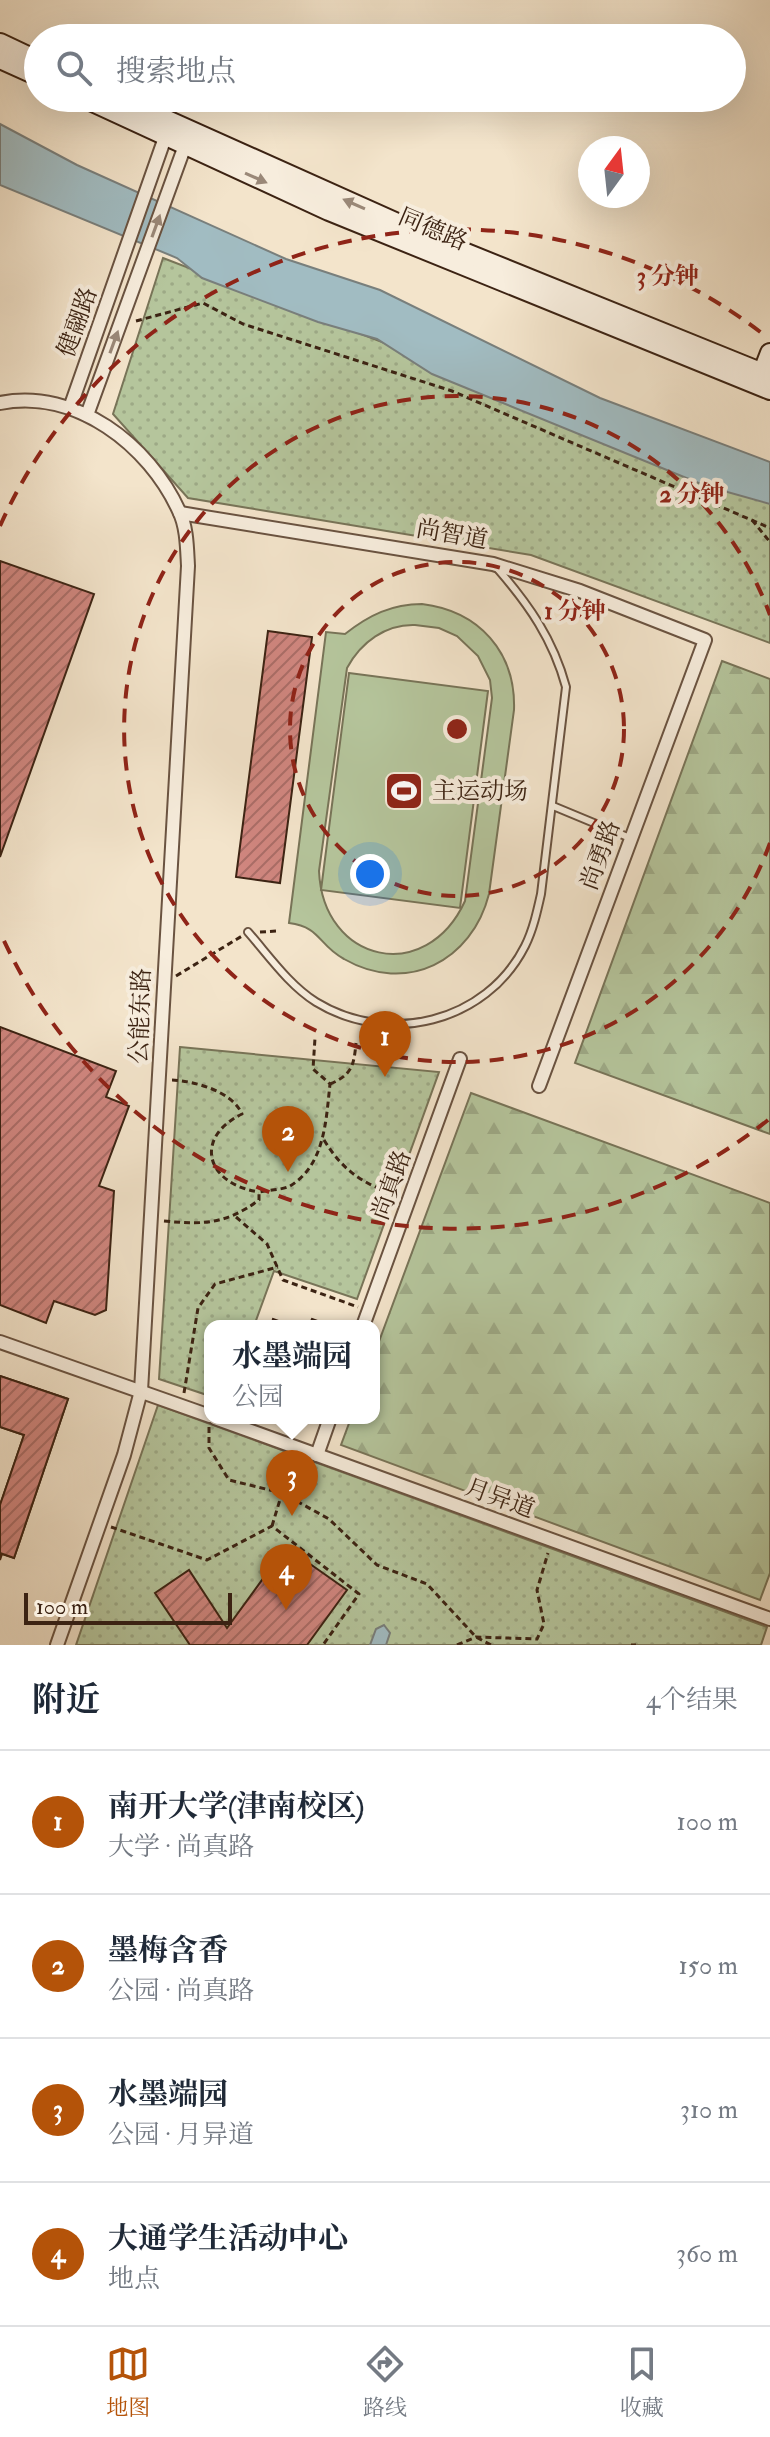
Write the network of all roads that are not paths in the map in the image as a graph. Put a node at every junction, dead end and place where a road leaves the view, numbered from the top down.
1 (0, 43) edge
2 (24, 54) edge
3 (0, 59) edge
4 (24, 70) edge
5 (121, 112) edge
6 (140, 112) edge
7 (168, 130) junction
8 (187, 139) junction
9 (770, 353) edge
10 (765, 381) edge
11 (0, 403) edge
12 (70, 408) junction
13 (87, 415) junction
14 (180, 513) junction
15 (493, 564) junction
16 (705, 640) joint
17 (553, 806) junction
18 (630, 838) junction
19 (248, 932) road end
20 (380, 1026) junction
21 (378, 1046) dead end
22 (460, 1059) dead end
23 (539, 1086) dead end
24 (365, 1320) edge
25 (0, 1342) edge
26 (141, 1391) junction
27 (204, 1414) edge
28 (231, 1424) edge
29 (328, 1424) edge
30 (317, 1455) junction
31 (770, 1619) edge
32 (57, 1645) edge

1 - 2 main road
3 - 4 main road
5 - 7 main road, 同德路
6 - 7 main road, 同德路
7 - 8 main road, 同德路
7 - 12 street, 健翮路
8 - 10 main road, 同德路
13 -> 8 street, 健翮路
9 - 10 main road
11 - 12 street, 公能东路
12 - 13 street, 公能东路
13 - 14 street, 公能东路
14 - 15 street, 尚智道
14 - 26 street, 公能东路
15 - 16 street, 尚智道
15 - 17 lane
16 - 18 street, 尚勇路
17 - 18 lane
17 - 20 lane
18 - 23 street, 尚勇路
19 - 20 lane
20 - 21 lane
22 - 24 street, 尚真路
25 - 26 street, 月异道
26 - 27 street, 月异道
26 - 32 street, 公能东路
28 - 30 street, 月异道
29 - 30 street
30 - 31 street, 月异道

